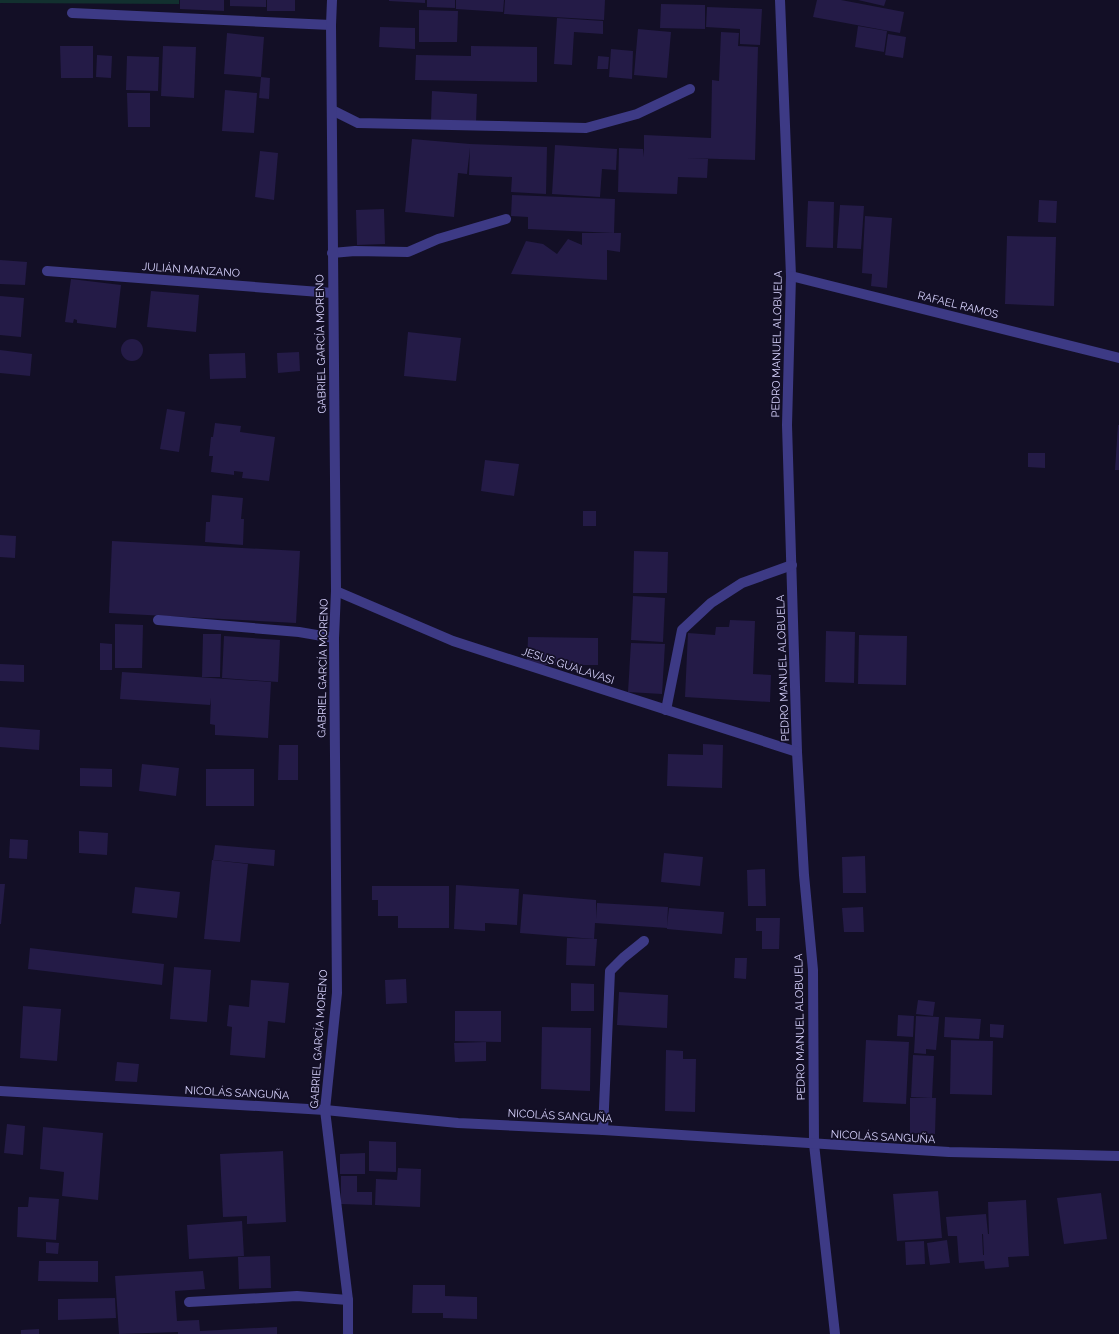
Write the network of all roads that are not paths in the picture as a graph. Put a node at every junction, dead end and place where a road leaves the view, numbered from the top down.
1 (332, 0) edge
2 (780, 0) edge
3 (72, 12) dead end
4 (331, 25) junction
5 (690, 89) dead end
6 (332, 110) junction
7 (506, 219) dead end
8 (332, 253) junction
9 (47, 271) dead end
10 (791, 276) junction
11 (333, 293) junction
12 (1119, 358) edge
13 (792, 565) junction
14 (336, 591) junction
15 (158, 620) dead end
16 (334, 638) junction
17 (666, 710) junction
18 (797, 752) junction
19 (644, 941) dead end
20 (0, 1091) edge
21 (325, 1110) junction
22 (603, 1130) junction
23 (814, 1144) junction
24 (1119, 1156) edge
25 (348, 1300) junction
26 (189, 1302) dead end
27 (348, 1334) edge
28 (835, 1334) edge

1 - 4 street, GABRIEL GARCÍA MORENO
2 - 10 street, PEDRO MANUEL ALOBUELA
3 - 4 street
4 - 6 street, GABRIEL GARCÍA MORENO
5 - 6 street
6 - 8 street, GABRIEL GARCÍA MORENO
7 - 8 street
8 - 11 street, GABRIEL GARCÍA MORENO
9 - 11 street, JULIÁN MANZANO
10 - 12 street, RAFAEL RAMOS
10 - 13 street, PEDRO MANUEL ALOBUELA
11 - 14 street, GABRIEL GARCÍA MORENO
13 - 17 street
13 - 18 street, PEDRO MANUEL ALOBUELA
14 - 16 street, GABRIEL GARCÍA MORENO
14 - 17 street, JESUS GUALAVASI
15 - 16 street
16 - 21 street, GABRIEL GARCÍA MORENO
17 - 18 street, JESUS GUALAVASI
18 - 23 street, PEDRO MANUEL ALOBUELA
19 - 22 street
20 - 21 street, NICOLÁS SANGUÑA
21 - 22 street, NICOLÁS SANGUÑA
21 - 25 street, GABRIEL GARCÍA MORENO
22 - 23 street, NICOLÁS SANGUÑA
23 - 24 street, NICOLÁS SANGUÑA
23 - 28 street, PEDRO MANUEL ALOBUELA
25 - 26 street
25 - 27 street, GABRIEL GARCÍA MORENO

